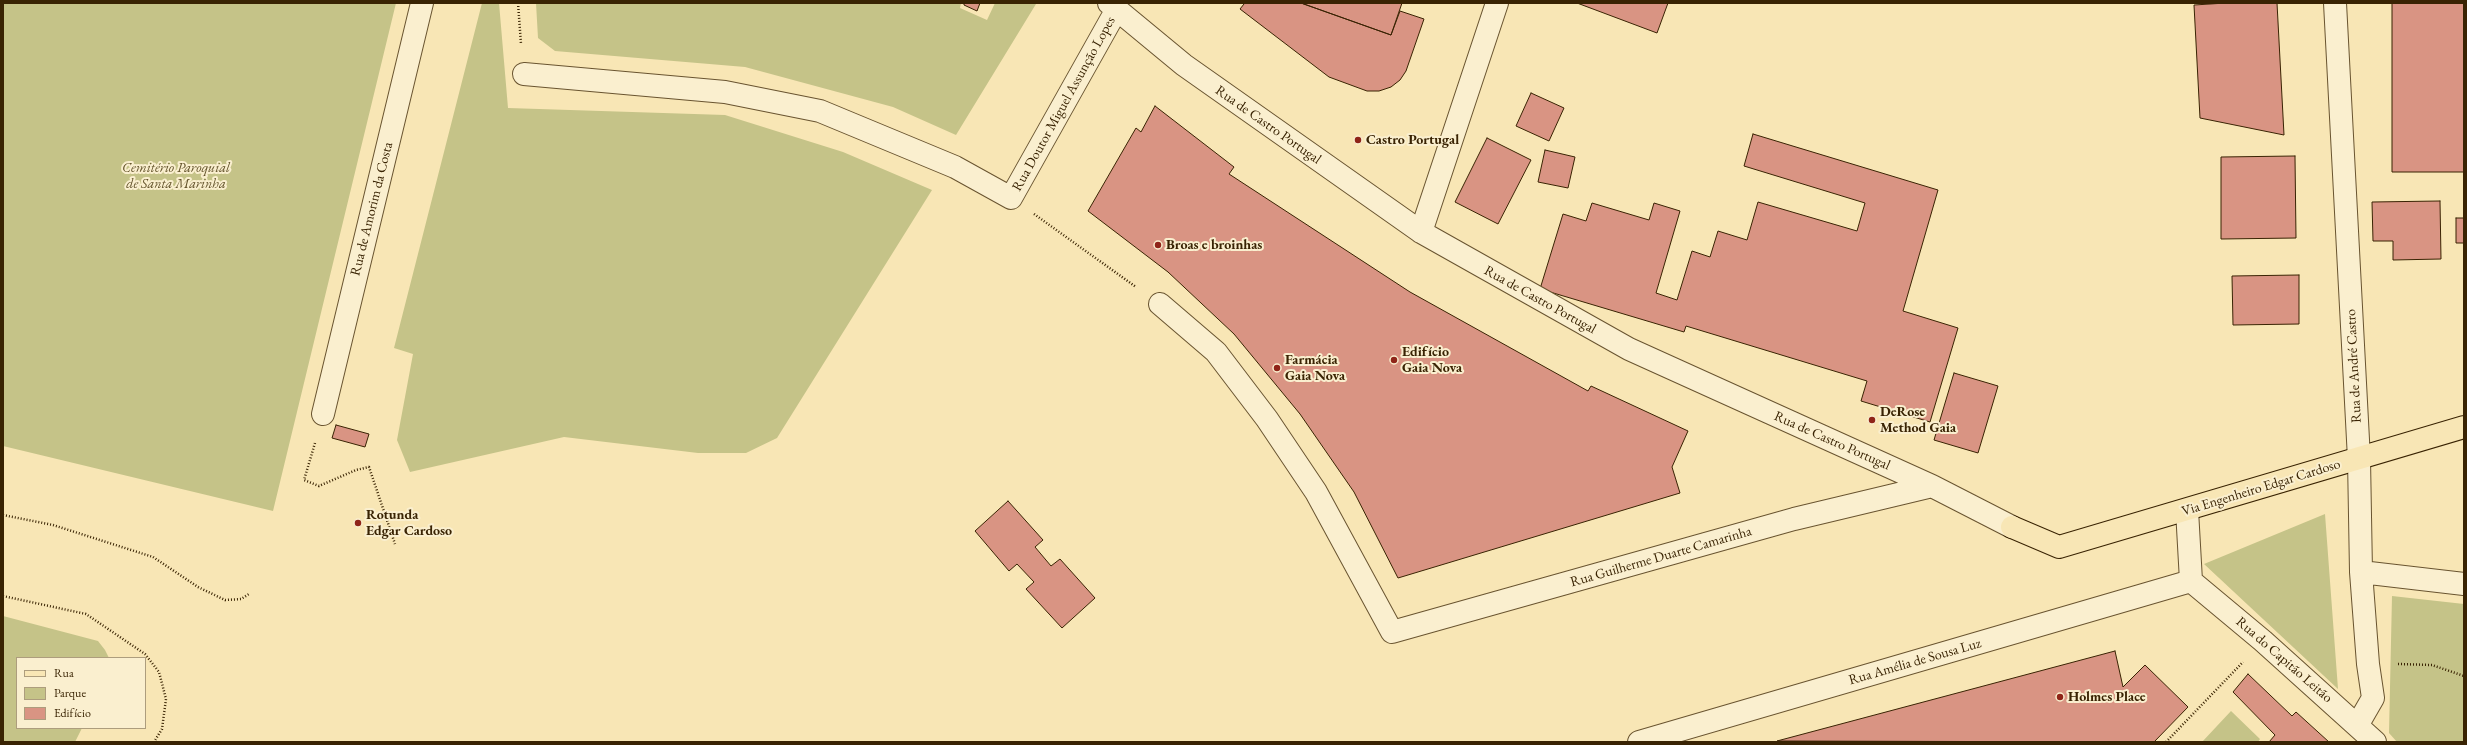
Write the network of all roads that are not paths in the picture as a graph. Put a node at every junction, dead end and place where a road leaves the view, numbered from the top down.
1 (422, 3) edge
2 (1497, 3) edge
3 (2335, 3) edge
4 (1113, 6) edge
5 (524, 74) road end
6 (1421, 232) junction
7 (1160, 304) road end
8 (323, 414) road end
9 (2464, 427) edge
10 (2359, 458) junction
11 (1932, 486) junction
12 (2187, 510) junction
13 (2012, 527) joint
14 (2361, 572) junction
15 (2191, 581) junction
16 (2464, 584) edge
17 (2358, 724) junction
18 (1638, 742) edge
19 (2375, 742) edge

1 - 8 street, Rua de Amorim da Costa
2 - 6 street
3 - 10 street, Rua de André Castro
4 - 5 street, Rua Doutor Miguel Assunção Lopes
4 - 6 street, Rua de Castro Portugal
6 - 11 street, Rua de Castro Portugal
7 - 11 street, Rua Guilherme Duarte Camarinha
9 - 10 main road, Via Engenheiro Edgar Cardoso
10 - 12 main road, Via Engenheiro Edgar Cardoso
10 - 14 street, Rua de André Castro
11 - 13 street, Rua de Castro Portugal
12 - 13 main road, Via Engenheiro Edgar Cardoso
12 - 15 street
14 - 16 street
14 - 17 street, Rua de André Castro
15 - 17 street, Rua do Capitão Leitão
15 - 18 street, Rua Amélia de Sousa Luz
17 - 19 street, Rua do Capitão Leitão

